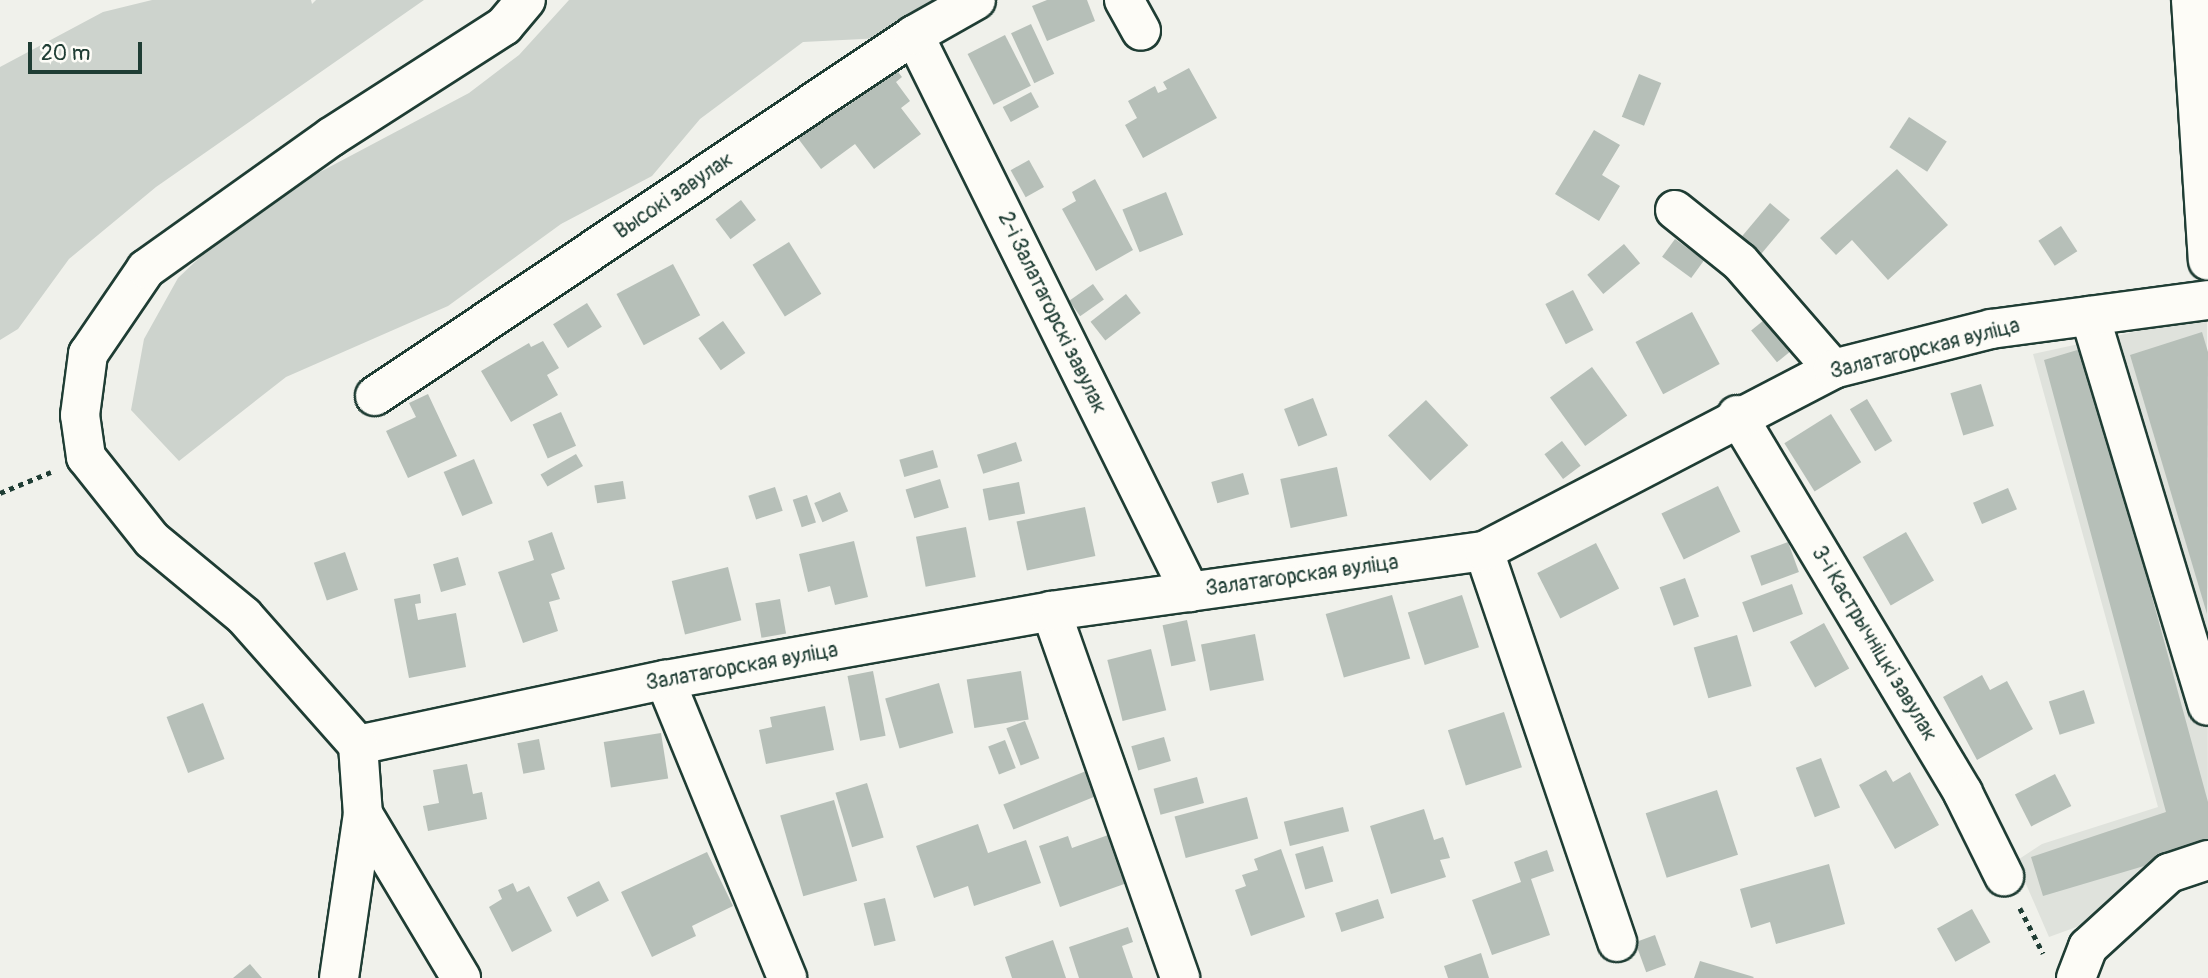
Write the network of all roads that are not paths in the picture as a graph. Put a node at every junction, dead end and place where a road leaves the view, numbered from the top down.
1 (526, 0) edge
2 (976, 0) edge
3 (2191, 0) edge
4 (914, 35) junction
5 (1675, 210) dead end
6 (2208, 260) edge
7 (2208, 300) edge
8 (2090, 316) junction
9 (1833, 369) junction
10 (375, 396) dead end
11 (1737, 415) junction
12 (1484, 551) junction
13 (1190, 592) junction
14 (1051, 611) junction
15 (665, 680) junction
16 (2208, 705) edge
17 (358, 746) junction
18 (363, 814) junction
19 (2208, 860) edge
20 (2004, 876) road end
21 (1617, 942) dead end
22 (2063, 972) edge
23 (340, 978) edge
24 (460, 978) edge
25 (787, 978) edge
26 (1180, 978) edge

1 - 17 street
2 - 4 street, Высокі завулак
3 - 6 street
4 - 10 street, Высокі завулак
4 - 13 street, 2-і Залатагорскі завулак
5 - 9 street
7 - 8 street, Залатагорская вуліца
8 - 9 street, Залатагорская вуліца
8 - 16 street
9 - 11 street, Залатагорская вуліца
11 - 12 street, Залатагорская вуліца
11 - 20 street, 3-і Кастрычніцкі завулак
12 - 13 street, Залатагорская вуліца
12 - 21 street
13 - 14 street, Залатагорская вуліца
14 - 15 street, Залатагорская вуліца
14 - 26 street
15 - 17 street, Залатагорская вуліца
15 - 25 street
17 - 18 street
18 - 23 street
18 - 24 street
19 - 22 street

